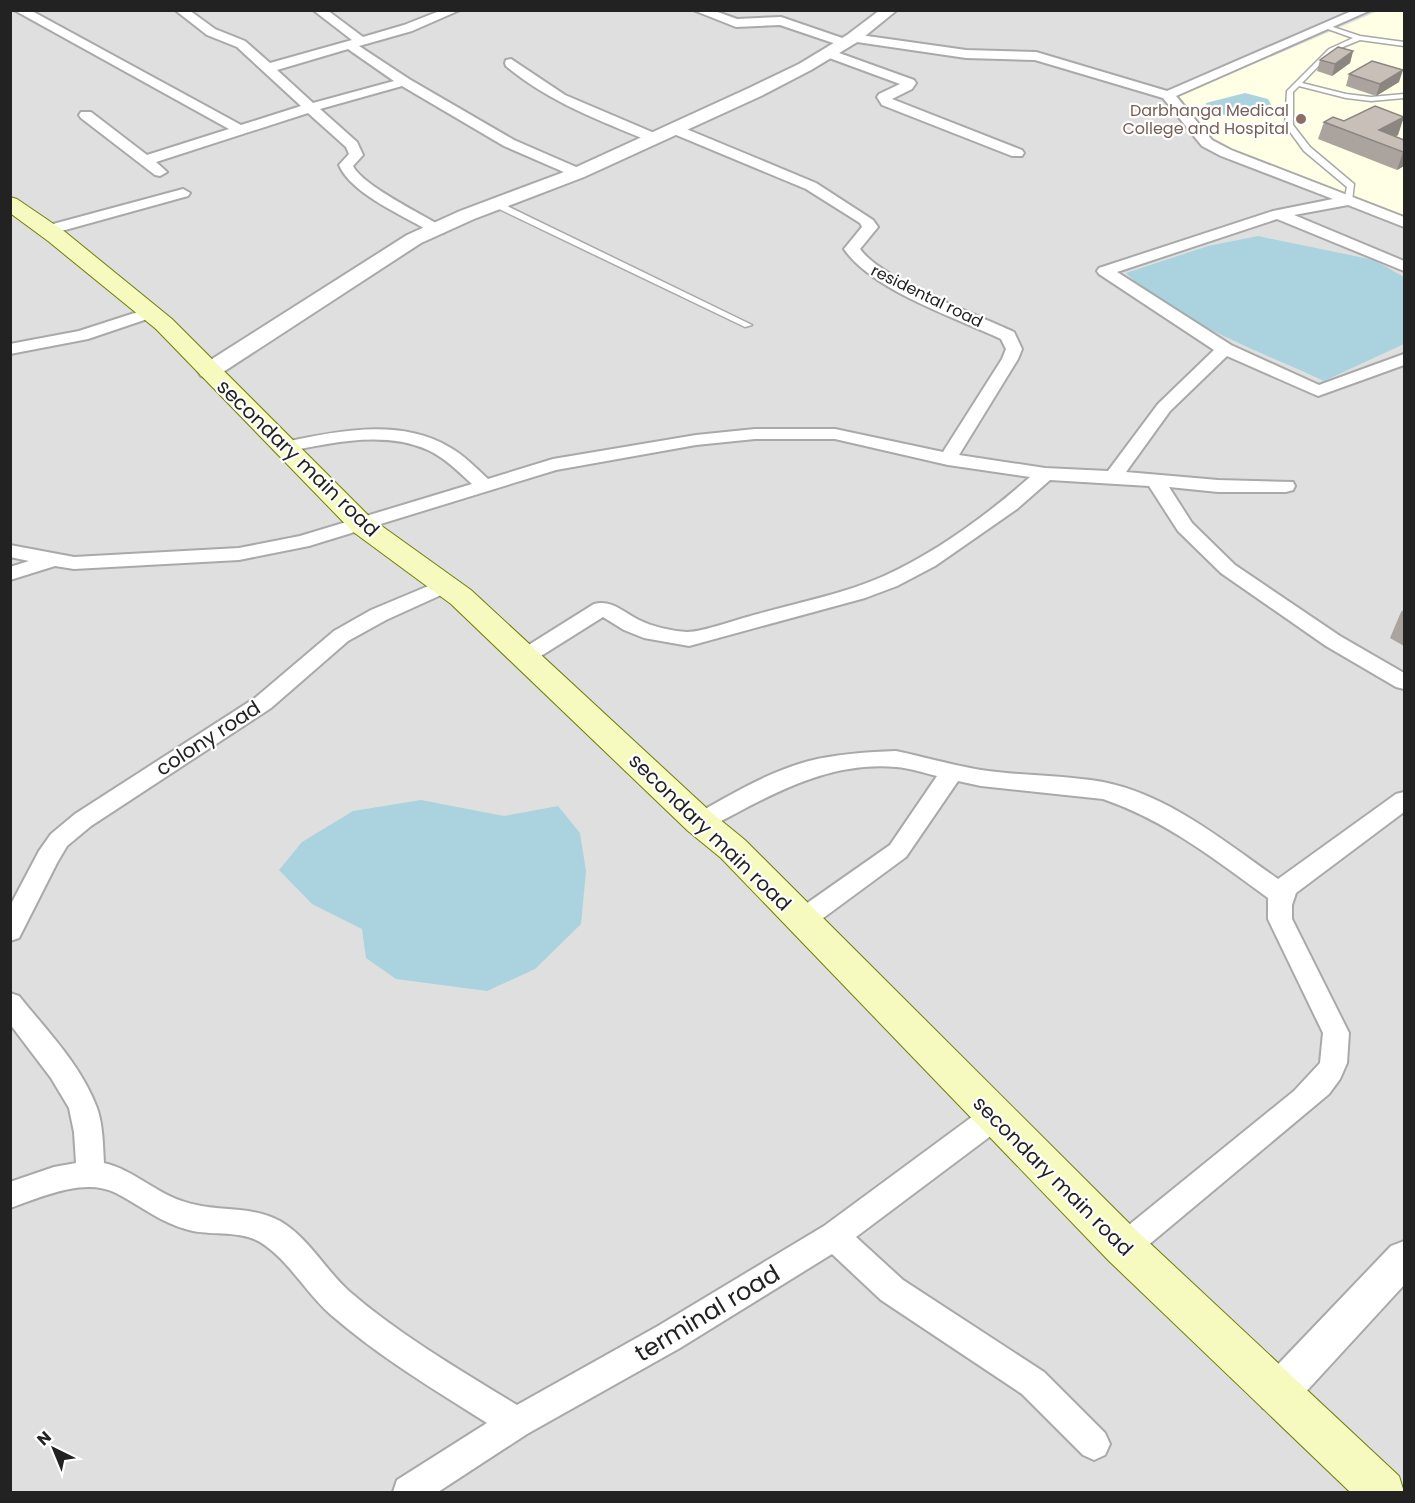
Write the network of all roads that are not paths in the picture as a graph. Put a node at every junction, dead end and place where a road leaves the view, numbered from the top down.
1 (21, 10) edge
2 (181, 10) edge
3 (320, 10) edge
4 (699, 10) edge
5 (890, 10) edge
6 (1365, 10) edge
7 (454, 11) edge
8 (1327, 27) junction
9 (1359, 38) junction
10 (849, 40) junction
11 (356, 44) junction
12 (1404, 44) edge
13 (828, 53) junction
14 (511, 63) dead end
15 (268, 68) junction
16 (404, 82) junction
17 (1299, 84) junction
18 (1168, 95) junction
19 (1404, 96) edge
20 (312, 107) junction
21 (86, 115) dead end
22 (238, 129) junction
23 (674, 129) junction
24 (654, 138) junction
25 (1017, 153) dead end
26 (144, 161) junction
27 (160, 172) dead end
28 (578, 173) junction
29 (183, 193) dead end
30 (1348, 201) junction
31 (10, 203) edge
32 (496, 204) junction
33 (1278, 214) junction
34 (1404, 222) edge
35 (47, 230) junction
36 (438, 231) junction
37 (1404, 266) edge
38 (150, 313) junction
39 (748, 325) dead end
40 (10, 349) edge
41 (1225, 349) junction
42 (1404, 359) edge
43 (209, 371) junction
44 (285, 447) junction
45 (948, 459) junction
46 (1045, 474) junction
47 (1114, 477) junction
48 (1155, 481) junction
49 (484, 486) junction
50 (1286, 486) dead end
51 (362, 525) junction
52 (10, 551) edge
53 (54, 560) junction
54 (10, 574) edge
55 (445, 585) junction
56 (526, 656) junction
57 (1404, 682) edge
58 (953, 771) junction
59 (1404, 800) edge
60 (700, 822) junction
61 (1281, 894) junction
62 (802, 920) junction
63 (10, 931) edge
64 (10, 1004) edge
65 (994, 1117) junction
66 (91, 1173) junction
67 (10, 1195) edge
68 (834, 1236) junction
69 (1124, 1247) junction
70 (1404, 1258) edge
71 (1276, 1394) junction
72 (516, 1423) junction
73 (1094, 1444) dead end
74 (409, 1492) edge
75 (1383, 1492) edge

1 - 22 street
2 - 15 street
3 - 11 street
4 - 10 street
5 - 10 street
6 - 8 street
7 - 11 street
8 - 9 lane
8 - 18 street
9 - 12 lane
9 - 17 lane
10 - 13 street
10 - 18 street
11 - 15 street
11 - 16 street
13 - 23 street
13 - 25 street
14 - 24 street
15 - 20 street
16 - 20 street
16 - 28 street
17 - 19 lane
17 - 30 lane
18 - 30 street
20 - 22 street
20 - 36 street
21 - 26 street
22 - 26 street
23 - 24 street
23 - 45 street, residental road
24 - 28 street
26 - 27 street
28 - 32 street
29 - 35 street
30 - 33 street
30 - 34 street
31 - 35 main road, secondary main road
32 - 36 street
32 - 39 lane
33 - 37 street
33 - 41 street
35 - 38 main road, secondary main road
36 - 43 street
38 - 40 street
38 - 43 main road, secondary main road
41 - 42 street
41 - 47 street
43 - 44 main road, secondary main road
44 - 49 street
44 - 51 main road, secondary main road
45 - 46 street
45 - 49 street
46 - 47 street
46 - 56 street
47 - 48 street
48 - 50 street
48 - 57 street
49 - 51 street
51 - 53 street
51 - 55 main road, secondary main road
52 - 53 street
53 - 54 street
55 - 56 main road, secondary main road
55 - 63 street, colony road
56 - 60 main road, secondary main road
58 - 60 street
58 - 61 street
58 - 62 street
59 - 61 street
60 - 62 main road, secondary main road
61 - 69 street
62 - 65 main road, secondary main road
64 - 66 street
65 - 68 street, terminal road
65 - 69 main road, secondary main road
66 - 67 street
66 - 72 street
68 - 72 street, terminal road
68 - 73 street
69 - 71 main road, secondary main road
70 - 71 street
71 - 75 main road, secondary main road
72 - 74 street, terminal road

